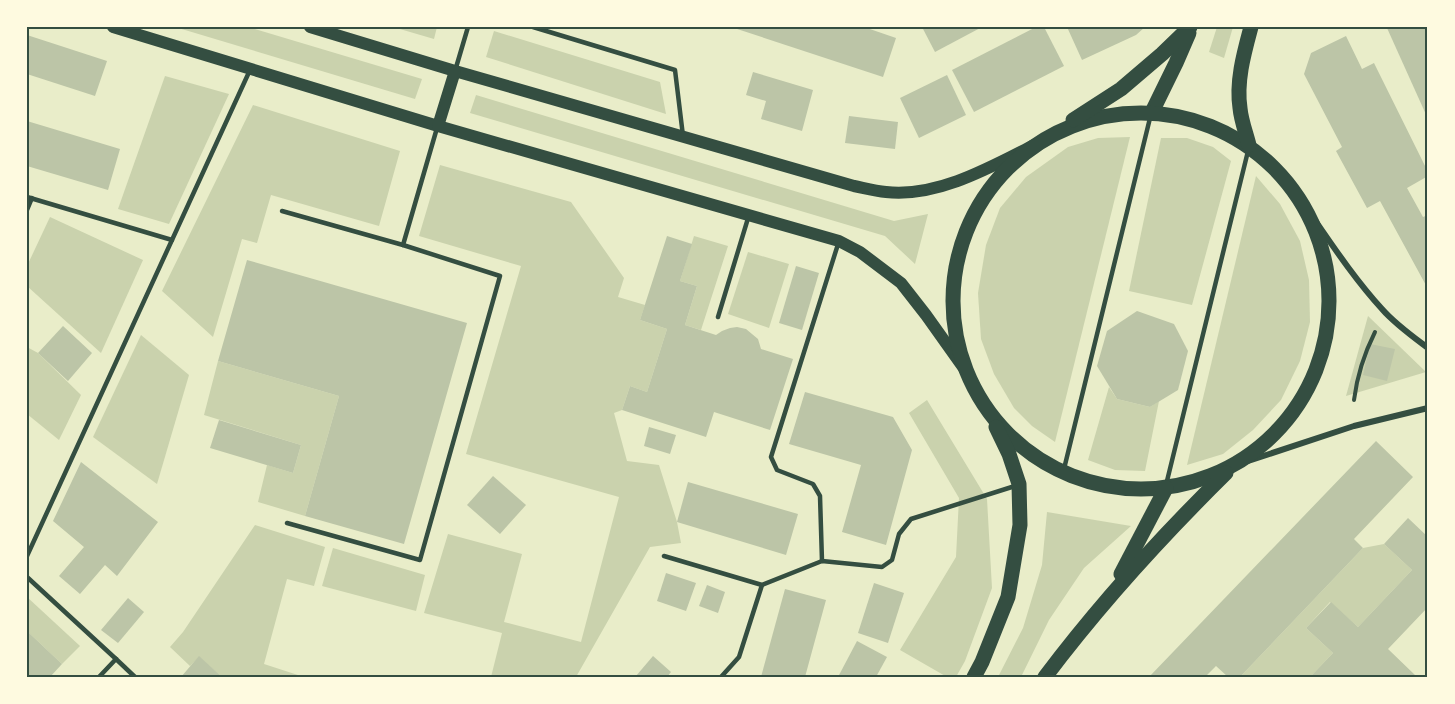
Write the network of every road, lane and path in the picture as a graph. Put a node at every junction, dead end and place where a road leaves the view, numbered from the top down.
1 (113, 27) edge
2 (310, 27) edge
3 (468, 27) edge
4 (533, 27) edge
5 (1190, 27) edge
6 (1251, 27) edge
7 (251, 69) junction
8 (455, 70) junction
9 (1152, 112) junction
10 (438, 126) junction
11 (683, 136) junction
12 (1038, 143) junction
13 (1249, 145) junction
14 (29, 198) edge
15 (1301, 200) junction
16 (27, 210) edge
17 (282, 211) dead end
18 (749, 215) junction
19 (172, 240) junction
20 (839, 241) junction
21 (403, 245) junction
22 (717, 317) dead end
23 (1375, 332) dead end
24 (1428, 348) edge
25 (968, 374) junction
26 (1354, 400) dead end
27 (1428, 408) edge
28 (986, 409) junction
29 (1233, 465) junction
30 (1063, 473) junction
31 (1019, 484) junction
32 (1166, 488) junction
33 (287, 523) dead end
34 (27, 556) edge
35 (664, 556) dead end
36 (822, 561) junction
37 (27, 577) edge
38 (762, 585) junction
39 (1110, 595) junction
40 (116, 659) junction
41 (99, 677) edge
42 (135, 677) edge
43 (721, 677) edge
44 (974, 677) edge
45 (1046, 677) edge

1 - 7 main road
2 - 8 main road
3 - 8 lane
4 - 11 lane
5 - 9 main road
5 - 12 main road
6 - 13 main road
7 - 10 main road
7 - 19 lane
8 - 10 main road
8 - 11 main road
9 - 12 main road
9 - 13 main road
9 - 30 lane
10 - 18 main road
10 - 21 lane
11 - 12 main road
12 - 25 main road
13 - 15 main road
13 - 32 lane
14 - 16 lane
14 - 19 lane
15 - 24 street
15 - 29 main road
17 - 21 lane
18 - 20 main road
18 - 22 lane
19 - 34 lane
20 - 25 main road
20 - 36 lane
21 - 33 lane
23 - 26 path
25 - 28 main road
27 - 29 street
28 - 30 main road
28 - 31 main road
29 - 32 main road
29 - 39 main road
30 - 32 main road
31 - 36 lane
31 - 44 main road
32 - 39 main road
35 - 38 lane
36 - 38 lane
37 - 40 lane
38 - 43 lane
39 - 45 main road
40 - 41 lane
40 - 42 lane

